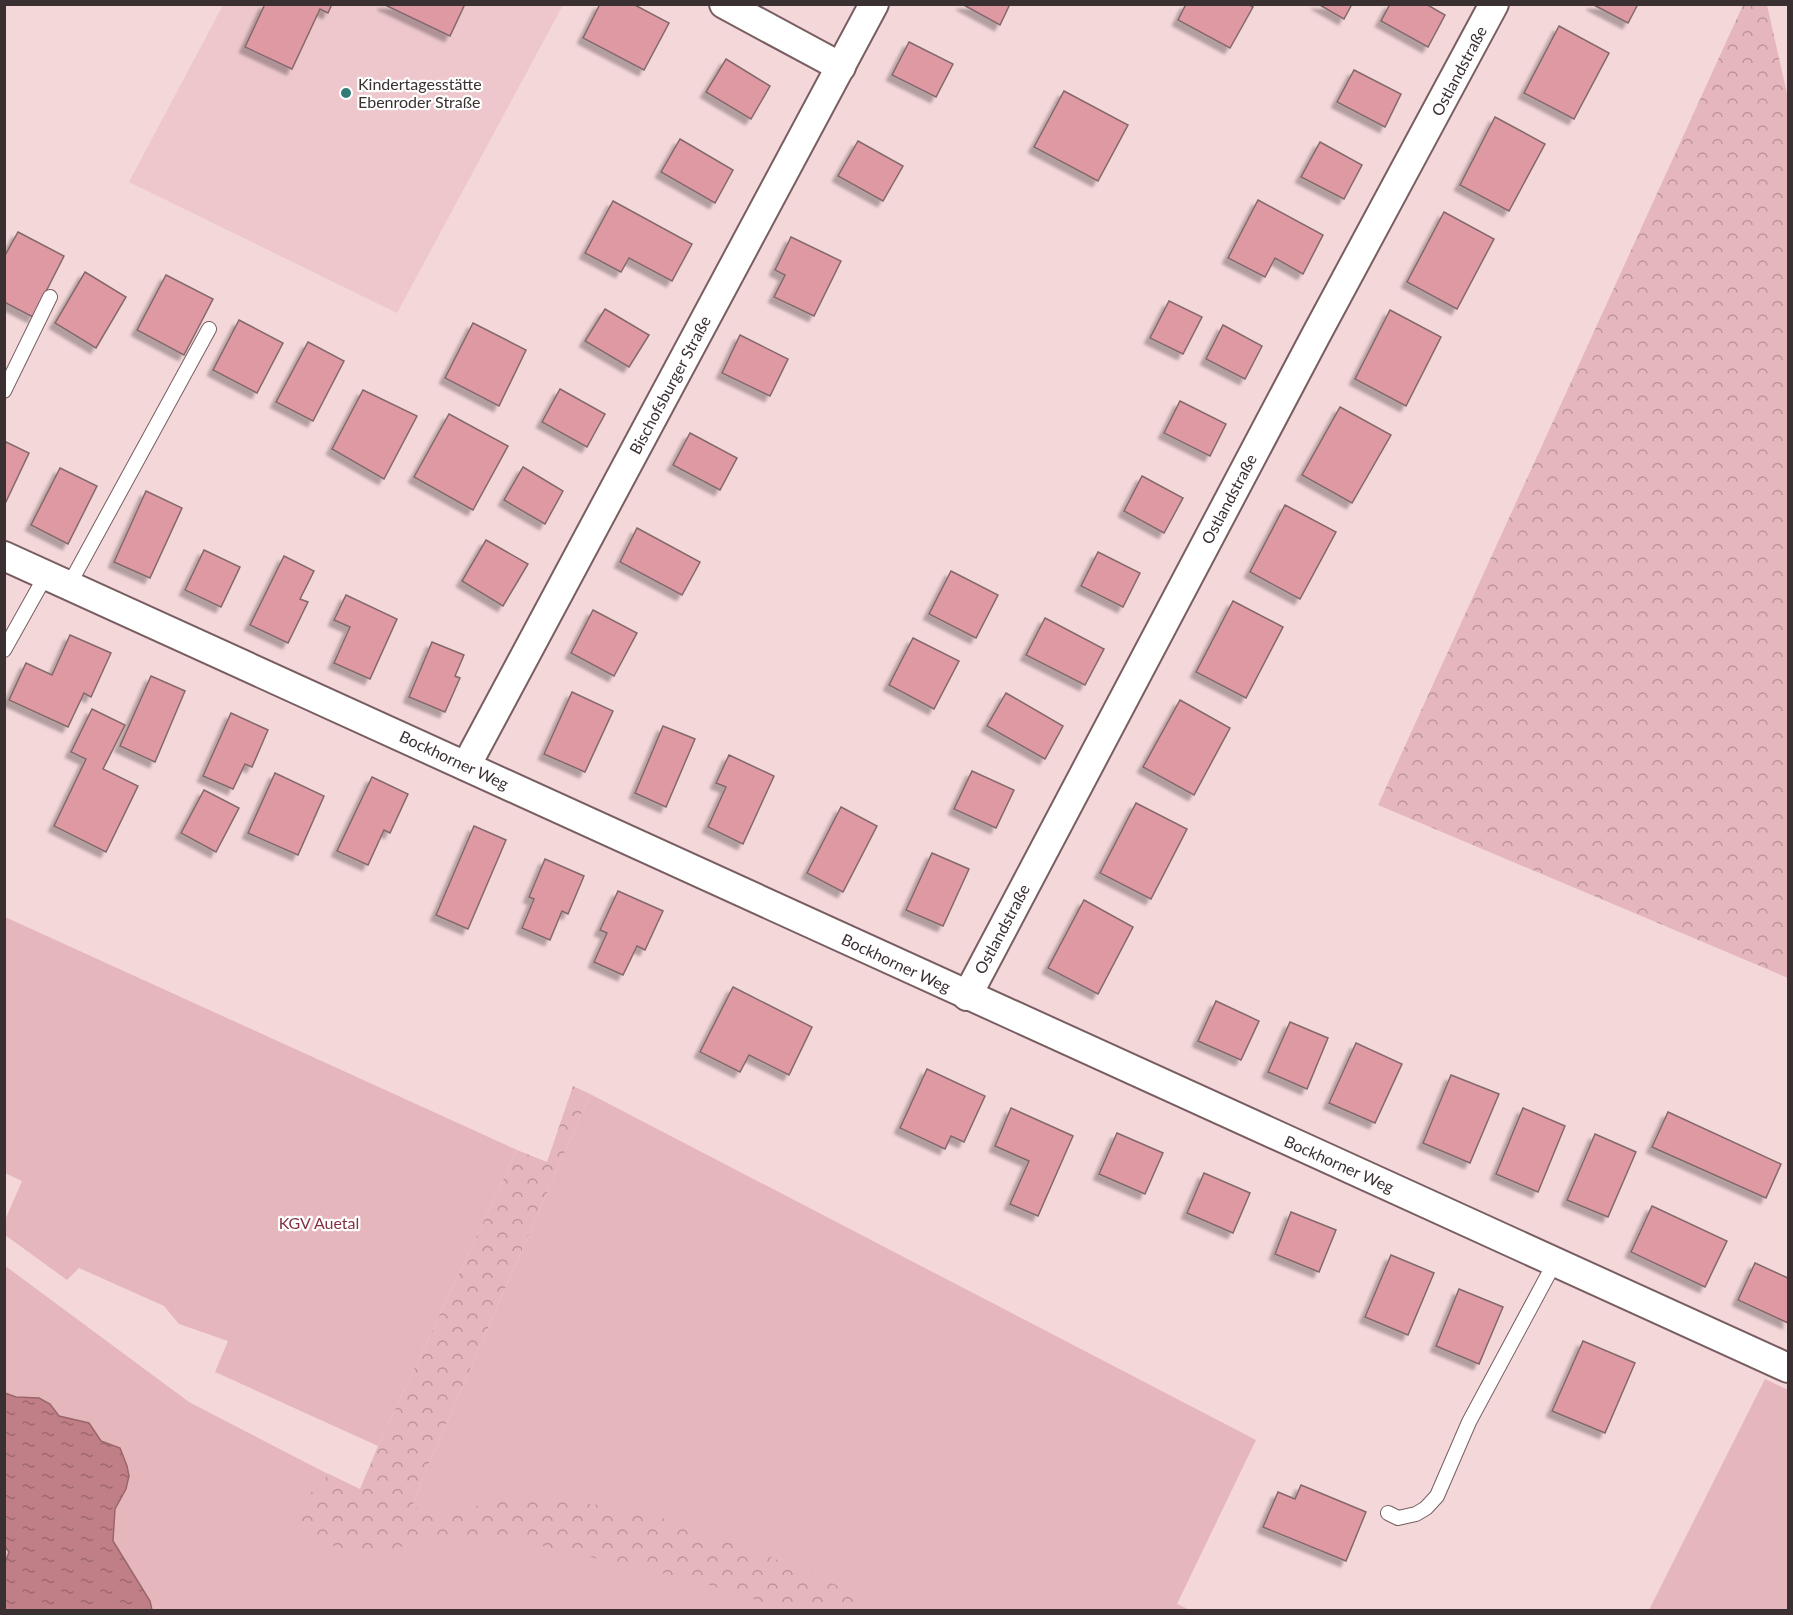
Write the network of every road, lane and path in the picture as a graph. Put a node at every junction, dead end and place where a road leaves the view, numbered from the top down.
1 (724, 4) edge
2 (874, 4) edge
3 (1494, 4) edge
4 (841, 67) junction
5 (50, 297) dead end
6 (209, 329) dead end
7 (4, 391) edge
8 (4, 556) edge
9 (58, 580) junction
10 (4, 650) edge
11 (466, 766) junction
12 (967, 996) junction
13 (1555, 1262) junction
14 (1788, 1368) edge
15 (1388, 1513) dead end

1 - 4 street
2 - 4 street, Bischofsburger Straße
3 - 12 street, Ostlandstraße
4 - 11 street, Bischofsburger Straße
5 - 7 lane
6 - 9 lane
8 - 9 street, Bockhorner Weg
9 - 10 lane
9 - 11 street, Bockhorner Weg
11 - 12 street, Bockhorner Weg
12 - 13 street, Bockhorner Weg
13 - 14 street, Bockhorner Weg
13 - 15 lane

